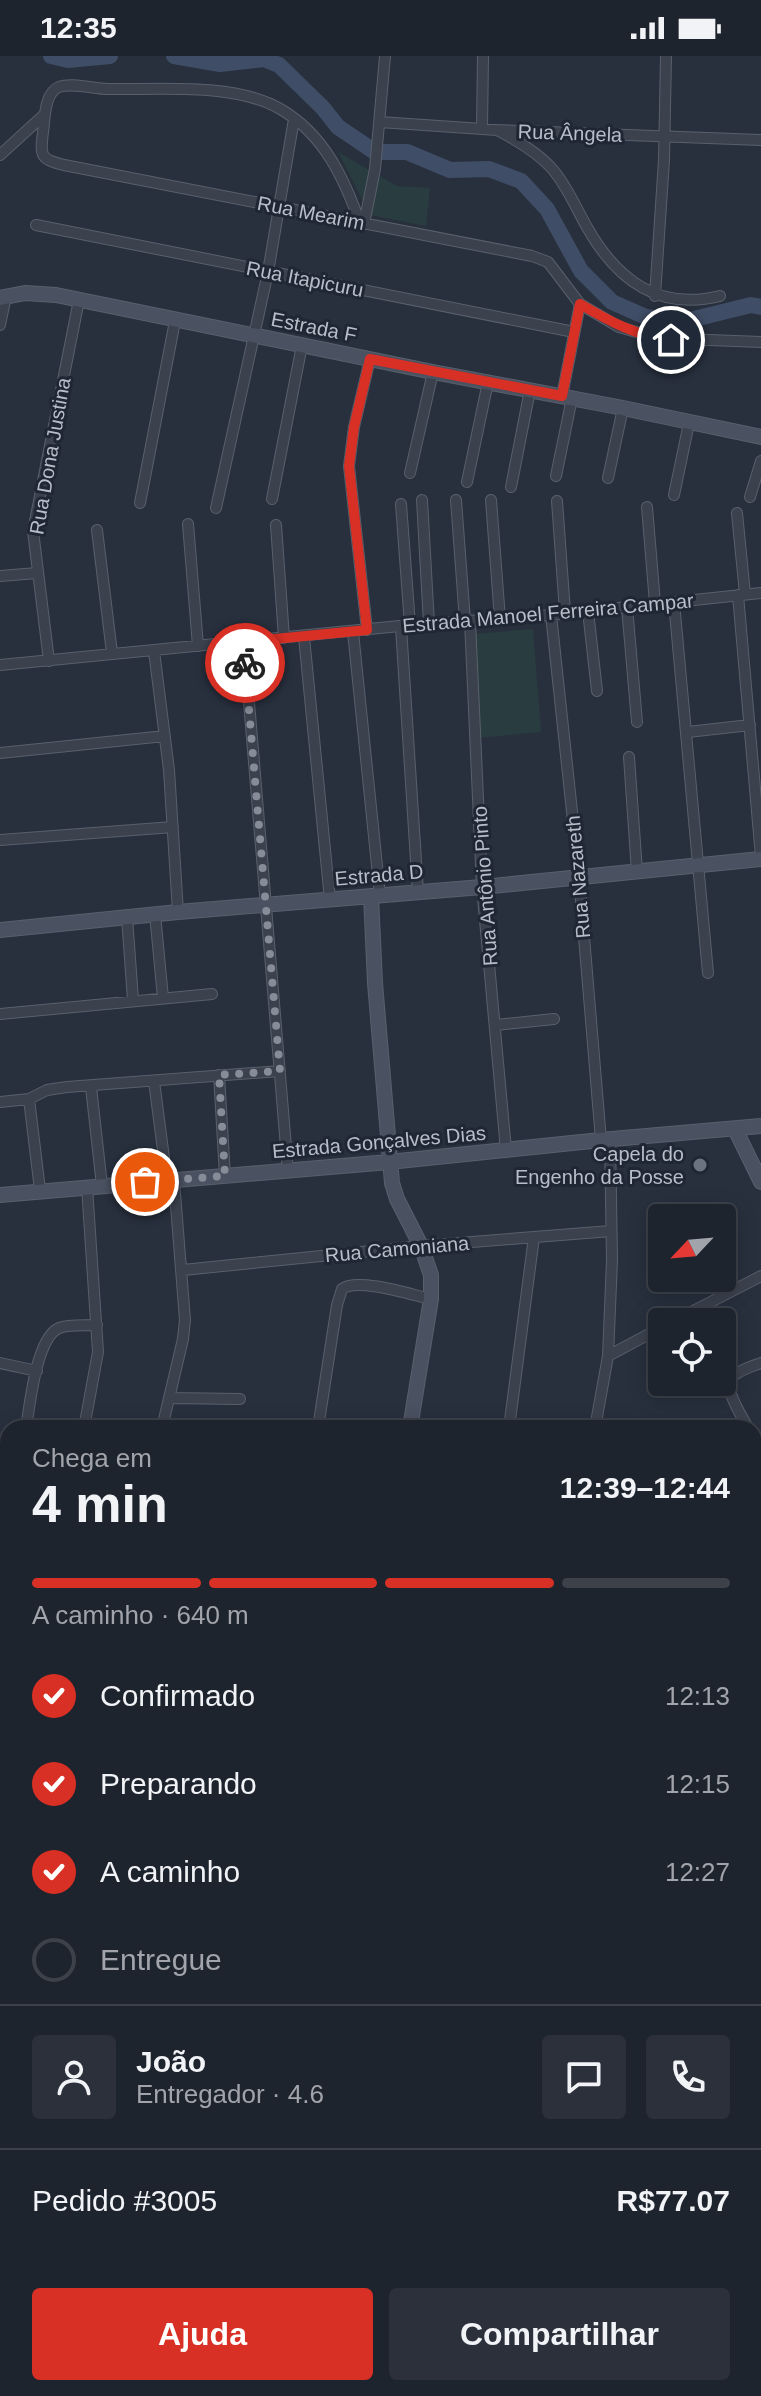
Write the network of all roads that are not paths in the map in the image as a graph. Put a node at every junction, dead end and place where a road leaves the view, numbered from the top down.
1 (385, 56) edge
2 (483, 56) edge
3 (666, 56) edge
4 (45, 114) junction
5 (294, 119) junction
6 (380, 122) junction
7 (482, 128) junction
8 (497, 130) junction
9 (665, 136) junction
10 (761, 140) edge
11 (0, 155) edge
12 (278, 207) junction
13 (362, 223) junction
14 (36, 225) dead end
15 (268, 272) junction
16 (655, 296) junction
17 (720, 296) dead end
18 (3, 297) edge
19 (79, 300) junction
20 (580, 304) junction
21 (175, 321) junction
22 (0, 325) edge
23 (574, 332) junction
24 (254, 336) junction
25 (761, 342) edge
26 (302, 345) junction
27 (370, 359) junction
28 (433, 372) junction
29 (488, 382) junction
30 (530, 390) junction
31 (567, 397) junction
32 (623, 408) junction
33 (689, 423) junction
34 (761, 437) edge
35 (761, 461) edge
36 (410, 473) dead end
37 (556, 476) dead end
38 (608, 478) dead end
39 (467, 482) dead end
40 (511, 487) dead end
41 (674, 495) dead end
42 (750, 497) dead end
43 (272, 499) dead end
44 (422, 500) dead end
45 (456, 500) dead end
46 (491, 500) dead end
47 (557, 501) dead end
48 (140, 503) dead end
49 (401, 504) dead end
50 (647, 507) dead end
51 (216, 508) dead end
52 (737, 513) dead end
53 (188, 524) dead end
54 (276, 525) dead end
55 (97, 530) dead end
56 (37, 573) junction
57 (0, 576) edge
58 (761, 593) edge
59 (742, 595) junction
60 (674, 602) junction
61 (655, 603) junction
62 (627, 607) junction
63 (588, 611) junction
64 (565, 612) junction
65 (551, 615) junction
66 (500, 619) junction
67 (468, 621) junction
68 (429, 624) junction
69 (406, 626) junction
70 (367, 630) junction
71 (353, 632) junction
72 (304, 637) junction
73 (284, 638) junction
74 (244, 642) junction
75 (198, 646) junction
76 (154, 651) junction
77 (112, 653) junction
78 (49, 661) junction
79 (0, 665) edge
80 (597, 691) dead end
81 (637, 722) dead end
82 (750, 725) junction
83 (688, 732) junction
84 (165, 736) junction
85 (0, 753) edge
86 (629, 757) dead end
87 (173, 827) junction
88 (0, 840) edge
89 (761, 858) edge
90 (698, 865) junction
91 (637, 872) junction
92 (579, 877) junction
93 (482, 887) junction
94 (418, 892) junction
95 (376, 896) junction
96 (330, 900) junction
97 (264, 906) junction
98 (178, 912) junction
99 (155, 914) junction
100 (127, 917) junction
101 (0, 930) edge
102 (708, 973) dead end
103 (212, 994) dead end
104 (163, 998) junction
105 (133, 1000) junction
106 (0, 1014) edge
107 (554, 1019) dead end
108 (496, 1025) junction
109 (280, 1071) junction
110 (219, 1075) junction
111 (154, 1081) junction
112 (91, 1087) junction
113 (29, 1099) junction
114 (0, 1102) edge
115 (761, 1126) edge
116 (735, 1129) junction
117 (606, 1139) junction
118 (506, 1150) junction
119 (389, 1162) junction
120 (288, 1171) junction
121 (225, 1176) junction
122 (170, 1180) junction
123 (761, 1182) edge
124 (94, 1186) junction
125 (40, 1190) junction
126 (0, 1195) edge
127 (611, 1231) junction
128 (534, 1237) junction
129 (421, 1246) junction
130 (183, 1270) junction
131 (761, 1276) edge
132 (431, 1299) junction
133 (699, 1308) edge
134 (97, 1325) junction
135 (648, 1335) edge
136 (608, 1356) junction
137 (0, 1363) edge
138 (761, 1363) edge
139 (37, 1371) junction
140 (170, 1398) junction
141 (240, 1399) dead end
142 (28, 1420) edge
143 (85, 1420) edge
144 (164, 1420) edge
145 (319, 1420) edge
146 (411, 1420) edge
147 (510, 1420) edge
148 (596, 1420) edge
149 (744, 1420) edge
150 (0, 2331) edge
151 (0, 2379) edge

1 - 6 street
2 - 7 street
3 - 9 street
4 - 5 street
4 - 11 street
4 - 12 street, Rua Mearim
5 - 12 street
5 - 13 street
6 - 7 street, Rua Ângela
6 - 13 street
7 - 8 street, Rua Ângela
8 - 9 street, Rua Ângela
8 - 16 street
9 - 10 street, Rua Ângela
9 - 16 street
12 - 13 street, Rua Mearim
12 - 15 street
13 - 20 street, Rua Mearim
14 - 15 street, Rua Itapicuru
15 - 23 street, Rua Itapicuru
15 - 24 street
16 - 17 street
18 - 19 street, Estrada F
18 - 22 street
19 - 21 street, Estrada F
19 - 56 street, Rua Dona Justina
20 - 23 street
20 - 25 street
21 - 24 street, Estrada F
21 - 48 street
23 - 31 street
24 - 26 street, Estrada F
24 - 51 street
26 - 27 street, Estrada F
26 - 43 street
27 - 28 street, Estrada F
27 - 70 street
28 - 29 street, Estrada F
28 - 36 street
29 - 30 street, Estrada F
29 - 39 street
30 - 31 street, Estrada F
30 - 40 street
31 - 32 street, Estrada F
31 - 37 street
32 - 33 street, Estrada F
32 - 38 street
33 - 34 street, Estrada F
33 - 41 street
35 - 42 street
44 - 68 street
45 - 67 street, Rua Antônio Pinto
46 - 66 street
47 - 64 street
49 - 69 street
50 - 61 street
52 - 59 street
53 - 75 street
54 - 73 street
55 - 77 street
56 - 57 street
56 - 78 street, Rua Dona Justina
58 - 59 street, Estrada Manoel Ferreira Campar
59 - 60 street, Estrada Manoel Ferreira Campar
59 - 82 street
60 - 61 street, Estrada Manoel Ferreira Campar
60 - 83 street
61 - 62 street, Estrada Manoel Ferreira Campar
62 - 63 street, Estrada Manoel Ferreira Campar
62 - 81 street
63 - 64 street, Estrada Manoel Ferreira Campar
63 - 80 street
64 - 65 street, Estrada Manoel Ferreira Campar
65 - 66 street, Estrada Manoel Ferreira Campar
65 - 92 street, Rua Nazareth
66 - 67 street, Estrada Manoel Ferreira Campar
67 - 68 street, Estrada Manoel Ferreira Campar
67 - 93 street, Rua Antônio Pinto
68 - 69 street, Estrada Manoel Ferreira Campar
69 - 70 street, Estrada Manoel Ferreira Campar
69 - 94 street
70 - 71 street, Estrada Manoel Ferreira Campar
71 - 72 street, Estrada Manoel Ferreira Campar
71 - 95 street
72 - 73 street, Estrada Manoel Ferreira Campar
72 - 96 street
73 - 74 street, Estrada Manoel Ferreira Campar
74 - 75 street, Estrada Manoel Ferreira Campar
74 - 97 street
75 - 76 street, Estrada Manoel Ferreira Campar
76 - 77 street, Estrada Manoel Ferreira Campar
76 - 84 street
77 - 78 street, Estrada Manoel Ferreira Campar
78 - 79 street, Estrada Manoel Ferreira Campar
82 - 83 street
82 - 89 street
83 - 90 street
84 - 85 street
84 - 87 street
86 - 91 street
87 - 88 street
87 - 98 street
89 - 90 street, Estrada D
90 - 91 street, Estrada D
90 - 102 street
91 - 92 street, Estrada D
92 - 93 street, Estrada D
92 - 117 street, Rua Nazareth
93 - 94 street, Estrada D
93 - 108 street, Rua Antônio Pinto
94 - 95 street, Estrada D
95 - 96 street, Estrada D
95 - 119 street
96 - 97 street, Estrada D
97 - 98 street, Estrada D
97 - 109 street
98 - 99 street, Estrada D
99 - 100 street, Estrada D
99 - 104 street
100 - 101 street, Estrada D
100 - 105 street
103 - 104 street
104 - 105 street
105 - 106 street
107 - 108 street
108 - 118 street, Rua Antônio Pinto
109 - 110 street
109 - 120 street
110 - 111 street
110 - 121 street
111 - 112 street
111 - 122 street
112 - 113 street
112 - 124 street
113 - 114 street
113 - 125 street
115 - 116 street, Estrada Gonçalves Dias
116 - 117 street, Estrada Gonçalves Dias
116 - 123 street
117 - 118 street, Estrada Gonçalves Dias
117 - 127 street, Rua Nazareth
118 - 119 street, Estrada Gonçalves Dias
119 - 120 street, Estrada Gonçalves Dias
119 - 129 street
120 - 121 street, Estrada Gonçalves Dias
121 - 122 street, Estrada Gonçalves Dias
122 - 124 street, Estrada Gonçalves Dias
122 - 130 street
124 - 125 street, Estrada Gonçalves Dias
124 - 134 street
125 - 126 street, Estrada Gonçalves Dias
127 - 128 street, Rua Camoniana
127 - 136 street, Rua Nazareth
128 - 129 street, Rua Camoniana
128 - 147 street
129 - 130 street, Rua Camoniana
129 - 132 street
130 - 140 street
131 - 133 street
132 - 145 street
132 - 146 street
134 - 139 street
134 - 143 street
135 - 136 street
136 - 148 street, Rua Nazareth
137 - 139 street
138 - 149 street
139 - 142 street
140 - 141 street
140 - 144 street
150 - 151 street

